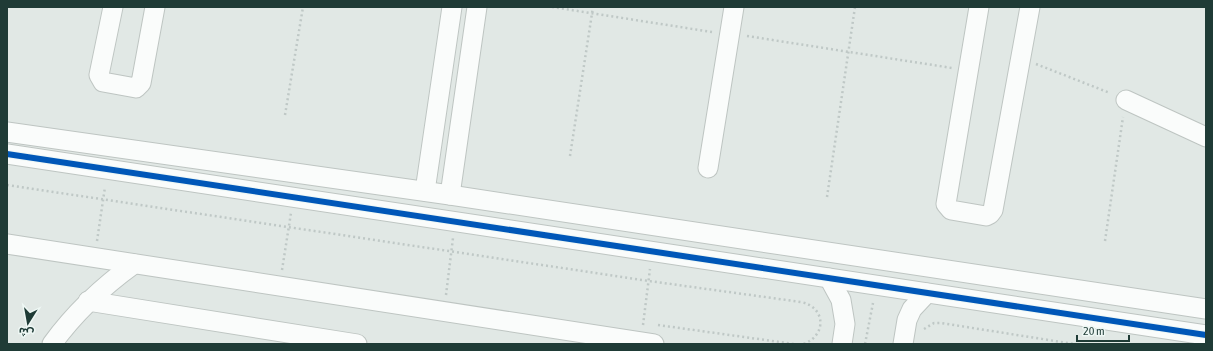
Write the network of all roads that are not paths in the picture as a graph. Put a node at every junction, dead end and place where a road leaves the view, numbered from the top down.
1 (113, 7) edge
2 (155, 7) edge
3 (452, 7) edge
4 (477, 7) edge
5 (734, 7) edge
6 (979, 7) edge
7 (1030, 7) edge
8 (1126, 100) road end
9 (7, 132) edge
10 (1206, 137) edge
11 (7, 154) edge
12 (708, 168) dead end
13 (425, 191) junction
14 (450, 195) junction
15 (7, 244) edge
16 (134, 264) junction
17 (829, 278) junction
18 (927, 293) junction
19 (88, 301) junction
20 (1206, 309) edge
21 (1206, 335) edge
22 (592, 339) edge
23 (648, 343) edge
24 (52, 344) edge
25 (356, 344) edge
26 (842, 344) edge
27 (903, 344) edge

1 - 2 street
3 - 13 street
4 - 14 street
5 - 12 street
6 - 7 street
8 - 10 street
9 - 13 street
11 - 17 street
13 - 14 street
14 - 20 street
15 - 16 street
16 - 19 street
16 - 22 street
17 - 18 street
17 - 26 street
18 - 21 street
18 - 27 street
19 - 24 street
19 - 25 street
22 - 23 street

